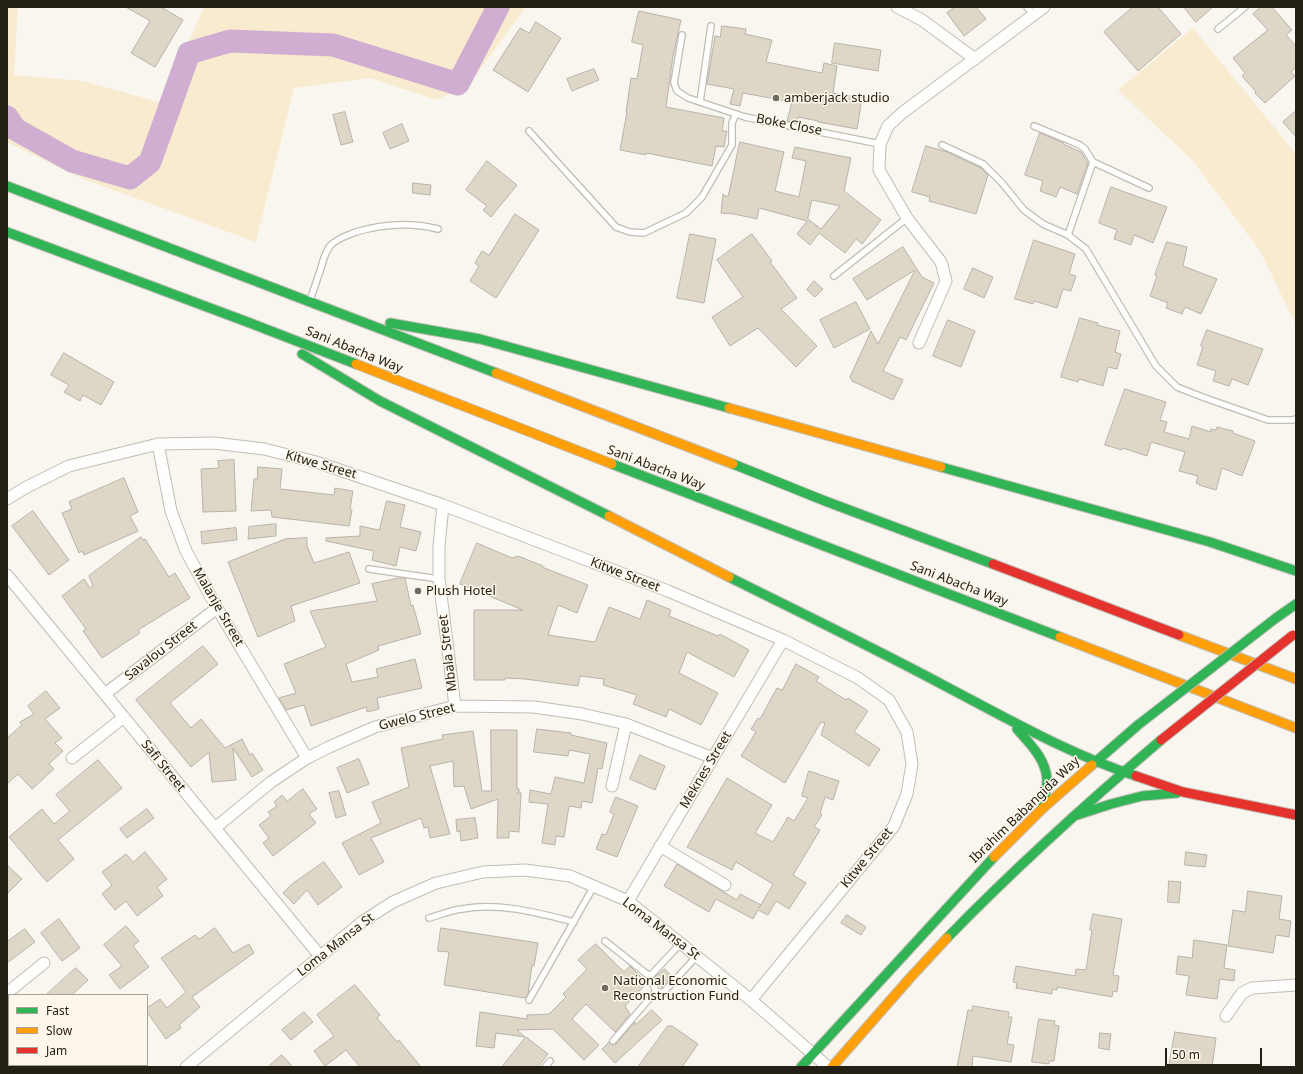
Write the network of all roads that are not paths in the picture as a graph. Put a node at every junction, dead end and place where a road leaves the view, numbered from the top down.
1 (897, 7) edge
2 (1044, 7) edge
3 (1245, 7) edge
4 (1030, 11) edge
5 (711, 26) dead end
6 (1218, 29) dead end
7 (682, 35) dead end
8 (975, 59) junction
9 (700, 102) junction
10 (736, 114) junction
11 (1034, 126) dead end
12 (529, 131) dead end
13 (880, 144) junction
14 (942, 146) dead end
15 (1093, 162) junction
16 (7, 186) edge
17 (1149, 188) dead end
18 (907, 218) junction
19 (438, 229) dead end
20 (7, 232) edge
21 (1068, 235) junction
22 (834, 276) dead end
23 (310, 302) junction
24 (343, 314) junction
25 (250, 323) junction
26 (918, 343) dead end
27 (1296, 419) edge
28 (158, 444) junction
29 (7, 499) edge
30 (443, 505) junction
31 (1237, 552) junction
32 (1275, 555) dead end
33 (369, 569) dead end
34 (1296, 572) edge
35 (7, 575) edge
36 (439, 579) junction
37 (1296, 604) edge
38 (217, 608) junction
39 (1295, 634) edge
40 (783, 640) junction
41 (1296, 679) edge
42 (105, 694) junction
43 (455, 706) junction
44 (124, 717) junction
45 (1010, 720) junction
46 (626, 724) junction
47 (1296, 728) edge
48 (72, 758) dead end
49 (307, 758) junction
50 (713, 758) junction
51 (1096, 761) junction
52 (1123, 772) junction
53 (612, 786) dead end
54 (1183, 792) junction
55 (1043, 808) junction
56 (1296, 815) edge
57 (1074, 816) junction
58 (215, 828) junction
59 (660, 846) junction
60 (725, 885) dead end
61 (594, 886) junction
62 (628, 900) junction
63 (430, 918) dead end
64 (574, 922) junction
65 (605, 941) dead end
66 (681, 943) junction
67 (320, 956) junction
68 (697, 956) junction
69 (44, 963) dead end
70 (648, 975) junction
71 (1296, 985) edge
72 (656, 991) junction
73 (7, 993) edge
74 (529, 1000) dead end
75 (751, 1000) junction
76 (1226, 1016) dead end
77 (612, 1041) dead end
78 (812, 1054) junction
79 (550, 1061) dead end
80 (186, 1067) edge
81 (546, 1067) edge
82 (801, 1067) edge
83 (828, 1067) edge
84 (832, 1067) edge

1 - 8 street
2 - 4 street
3 - 6 lane
4 - 8 street
5 - 9 lane
7 - 9 lane, Boke Close
8 - 13 street
9 - 10 lane, Boke Close
10 - 12 lane
10 - 13 lane, Boke Close
11 - 15 lane
13 - 18 street
14 - 21 lane
15 - 17 lane
15 - 21 lane
16 - 23 main road
18 - 22 lane
18 - 26 street
19 - 23 lane
20 - 25 main road, Sani Abacha Way
21 - 27 lane
23 - 24 main road
24 - 31 main road
24 - 41 main road
25 - 45 main road
25 - 47 main road, Sani Abacha Way
28 - 29 street, Kitwe Street
28 - 30 street, Kitwe Street
28 - 38 street, Malanje Street
30 - 36 street, Mbala Street
30 - 40 street, Kitwe Street
31 - 32 main road
31 - 34 main road
33 - 36 lane
35 - 42 street, Safi Street
36 - 43 street, Mbala Street
37 - 51 main road, Ibrahim Babangida Way, bridge
38 - 42 street, Savalou Street
38 - 49 street, Malanje Street
39 - 52 main road, bridge
40 - 50 street, Meknes Street
40 - 75 street, Kitwe Street
42 - 44 street, Safi Street
43 - 46 street, Gwelo Street
43 - 49 street, Gwelo Street
44 - 48 street
44 - 58 street, Safi Street
45 - 51 main road
45 - 55 main road
46 - 50 street, Gwelo Street
46 - 53 street
49 - 58 street, Gwelo Street
50 - 59 street, Meknes Street
51 - 52 main road
51 - 55 main road, Ibrahim Babangida Way
52 - 54 main road
52 - 57 main road
54 - 56 main road
54 - 57 main road
55 - 78 main road, Ibrahim Babangida Way
57 - 84 main road
58 - 67 street, Safi Street
59 - 60 street
59 - 62 street, Meknes Street
61 - 62 street, Loma Mansa St
61 - 64 lane
61 - 67 street, Loma Mansa St
62 - 66 street, Loma Mansa St
63 - 64 lane
64 - 74 lane
65 - 70 lane
66 - 68 street, Loma Mansa St
66 - 70 lane
67 - 80 street, Loma Mansa St
68 - 72 lane
68 - 75 street, Loma Mansa St
69 - 73 street
70 - 72 lane
71 - 76 street
72 - 77 lane
75 - 78 street, Loma Mansa St
78 - 82 main road, Ibrahim Babangida Way
78 - 83 street, Loma Mansa St
79 - 81 lane

